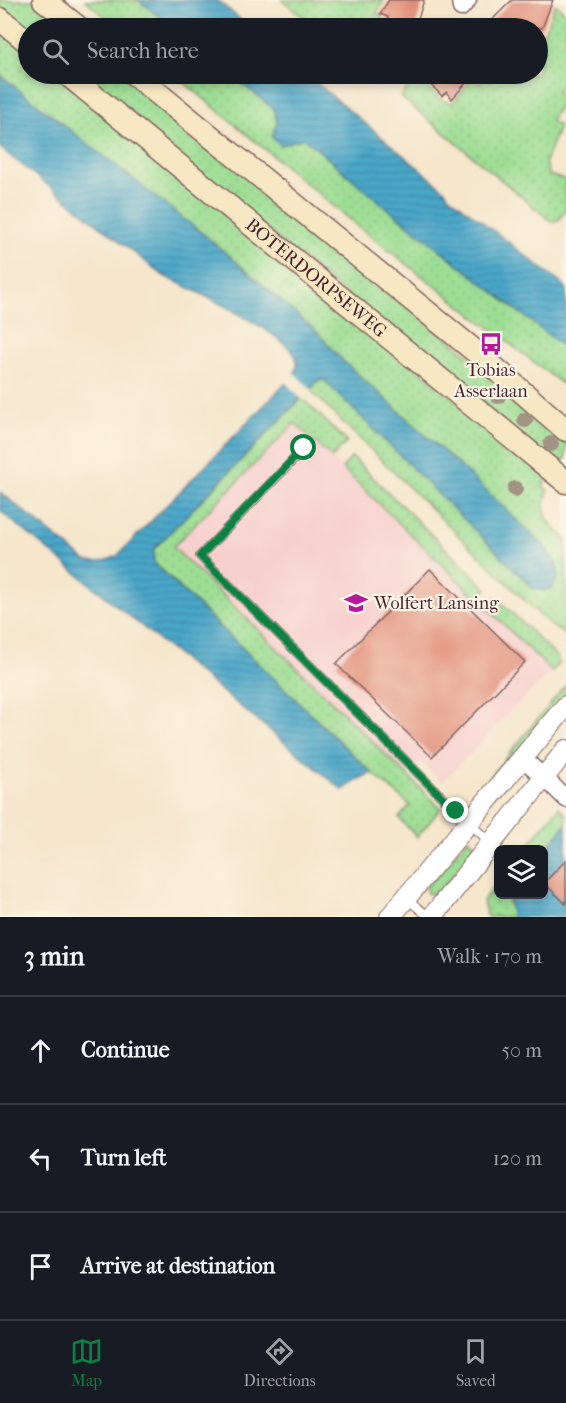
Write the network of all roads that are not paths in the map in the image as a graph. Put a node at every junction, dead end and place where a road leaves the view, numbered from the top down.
1 (44, 0) edge
2 (460, 0) edge
3 (468, 0) edge
4 (66, 18) edge
5 (0, 19) edge
6 (18, 34) edge
7 (79, 84) edge
8 (146, 84) edge
9 (566, 430) edge
10 (304, 448) dead end
11 (566, 482) edge
12 (566, 706) edge
13 (566, 750) edge
14 (522, 758) junction
15 (544, 777) junction
16 (566, 799) edge
17 (468, 822) junction
18 (491, 843) junction
19 (406, 898) junction
20 (390, 917) edge
21 (430, 917) edge

1 - 4 main road
2 - 3 street
5 - 6 main road
7 - 11 main road, BOTERDORPSEWEG
8 - 9 main road
10 - 17 lane
12 - 14 street
13 - 15 street
14 - 15 street
14 - 17 street
15 - 16 street
15 - 18 street
17 - 18 lane
17 - 19 street
18 - 21 street
19 - 20 street
19 - 21 lane

